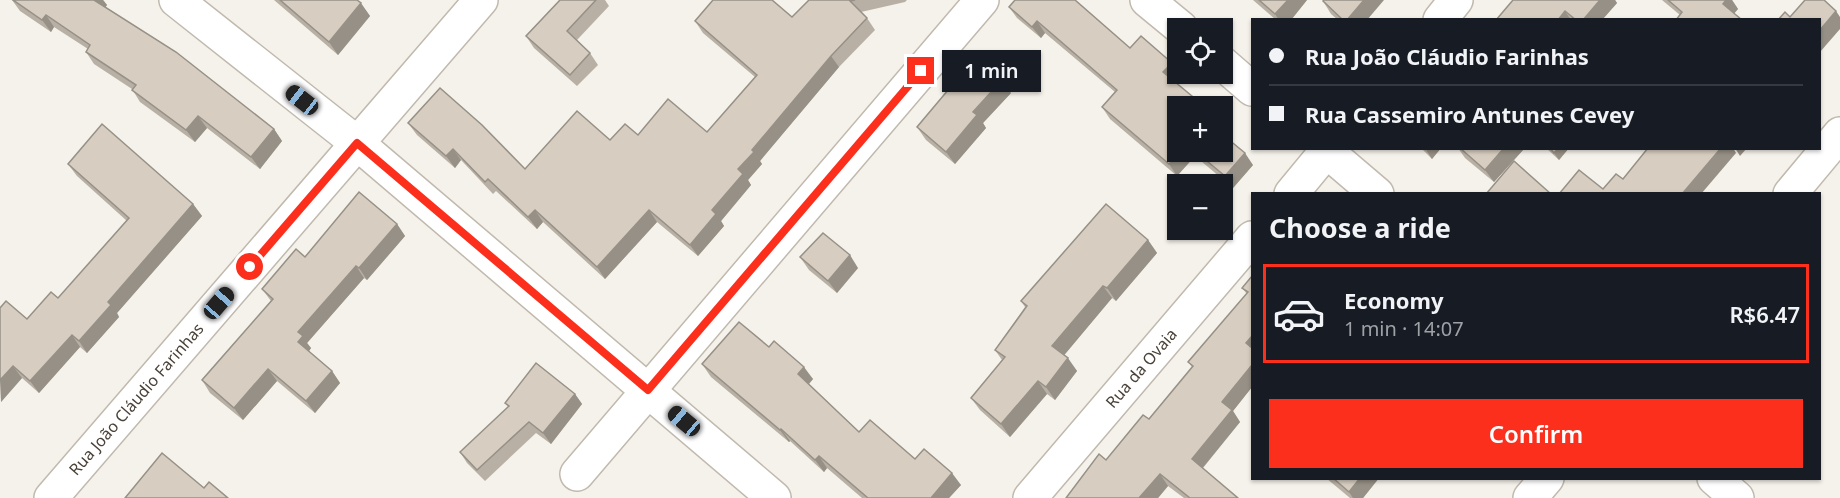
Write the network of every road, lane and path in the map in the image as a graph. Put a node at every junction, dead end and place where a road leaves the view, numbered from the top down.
1 (176, 0) edge
2 (481, 0) edge
3 (982, 0) edge
4 (1148, 0) edge
5 (1456, 0) edge
6 (1169, 18) edge
7 (1442, 18) edge
8 (1233, 73) edge
9 (1251, 88) edge
10 (1840, 134) edge
11 (357, 143) junction
12 (1325, 150) edge
13 (1327, 150) edge
14 (1293, 192) edge
15 (1375, 192) edge
16 (1792, 192) edge
17 (1251, 239) edge
18 (648, 390) junction
19 (577, 474) dead end
20 (1545, 480) edge
21 (1716, 480) edge
22 (51, 498) edge
23 (774, 498) edge
24 (1030, 498) edge
25 (1530, 498) edge
26 (1737, 498) edge

1 - 11 street
2 - 11 street, Rua João Cláudio Farinhas
3 - 18 street
4 - 6 street
5 - 7 street
8 - 9 street
10 - 16 street
11 - 18 street
11 - 22 street, Rua João Cláudio Farinhas
12 - 14 street
13 - 15 street
17 - 24 street, Rua da Ovaia
18 - 19 street
18 - 23 street
20 - 25 street
21 - 26 street

